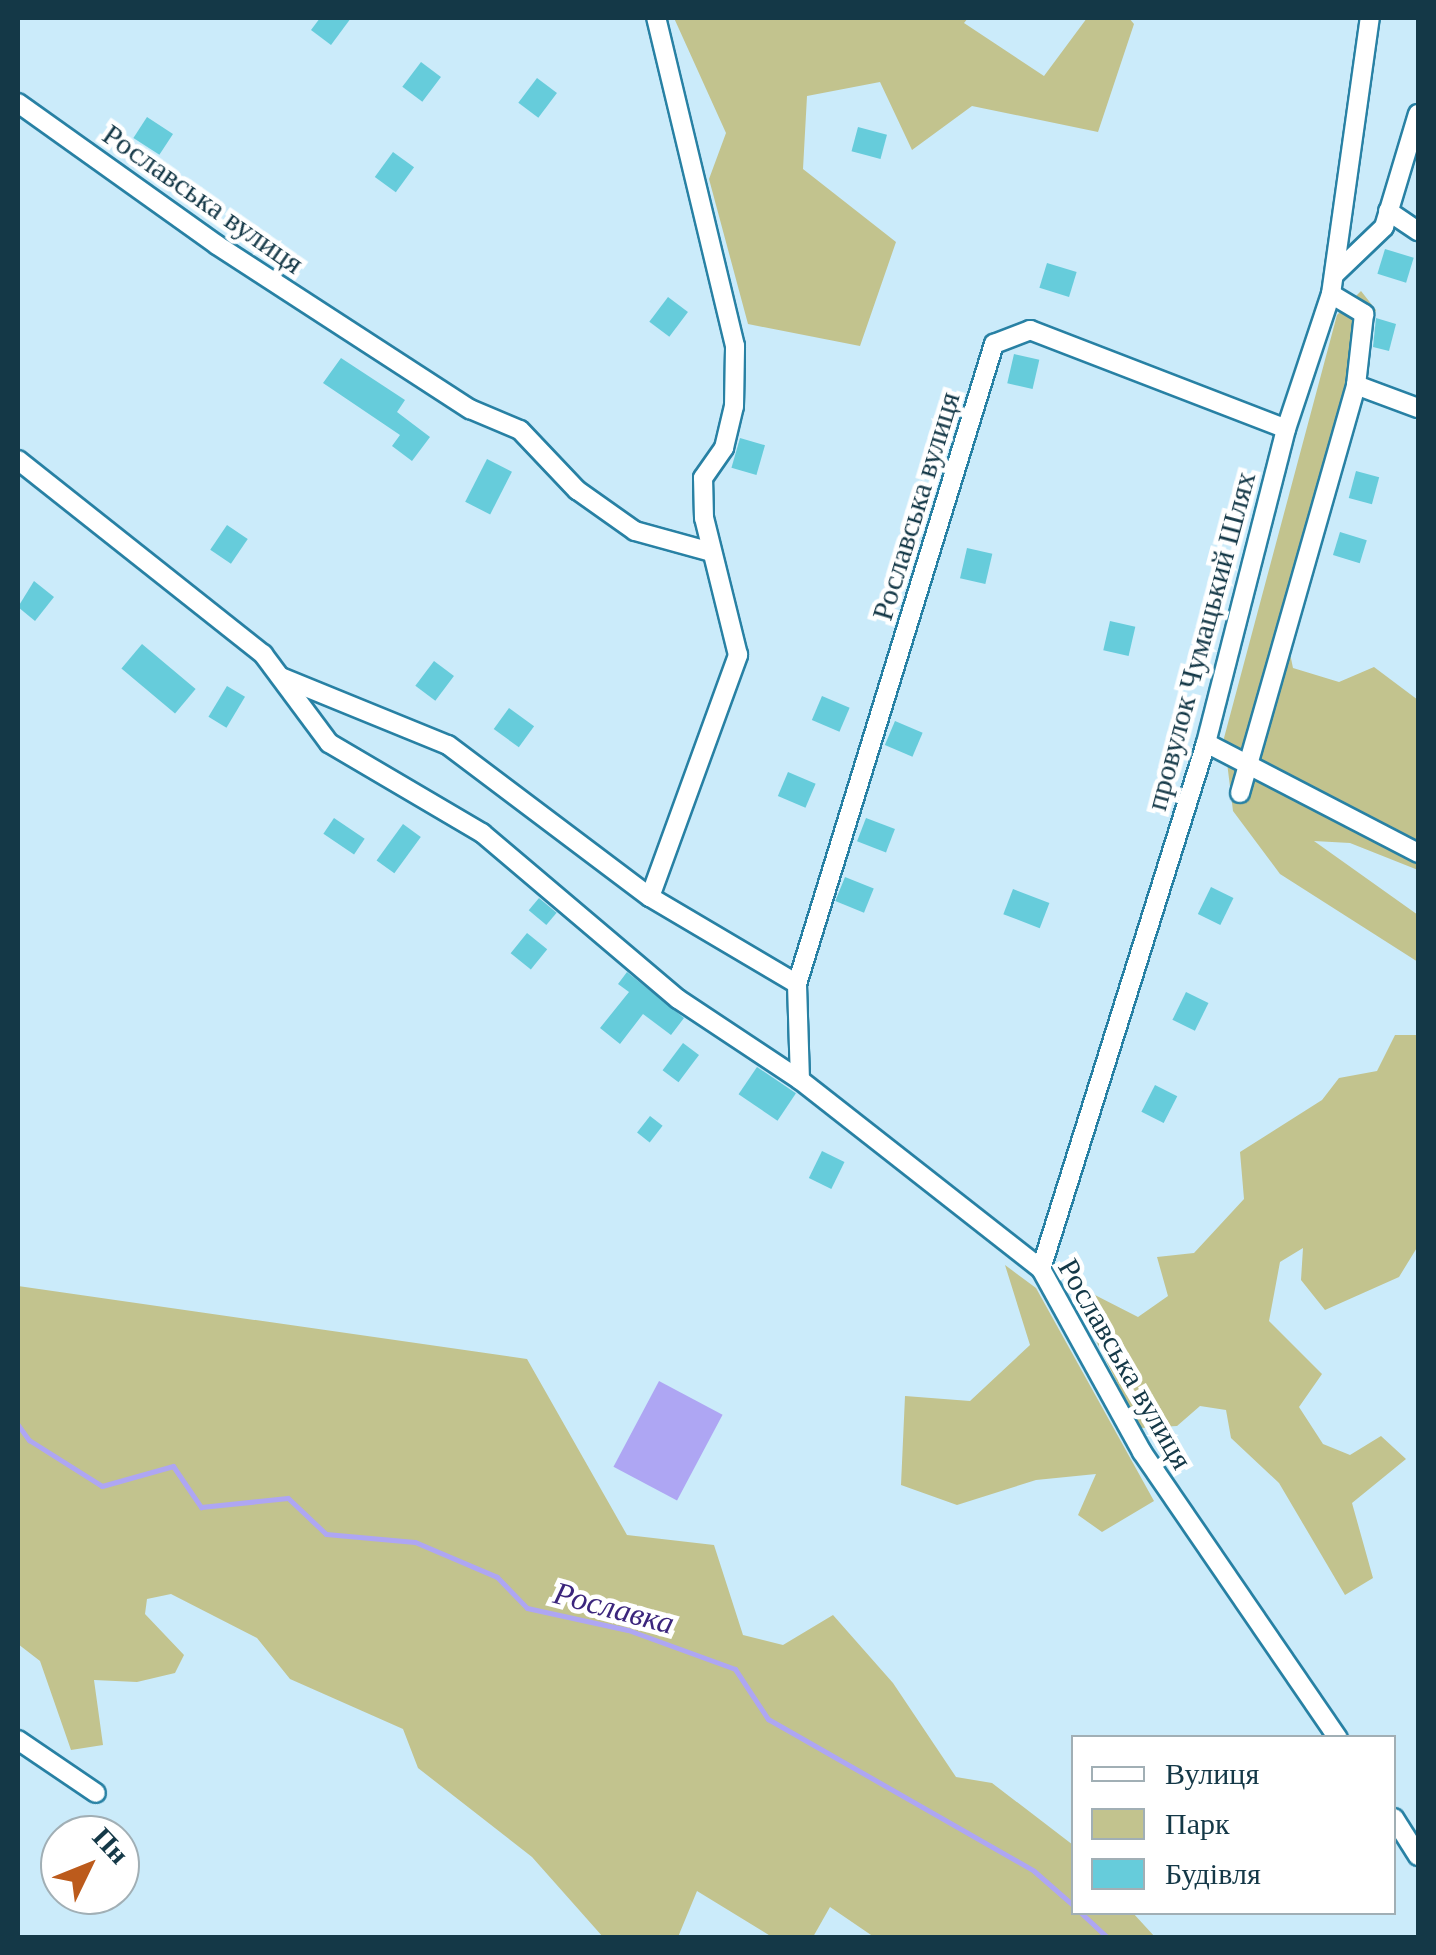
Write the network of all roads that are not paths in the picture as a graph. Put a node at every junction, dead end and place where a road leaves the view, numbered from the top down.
1 (656, 18) edge
2 (1370, 18) edge
3 (18, 103) edge
4 (1418, 114) edge
5 (1388, 211) junction
6 (1418, 231) edge
7 (1335, 274) junction
8 (1331, 294) junction
9 (1356, 386) junction
10 (1418, 408) edge
11 (1286, 429) junction
12 (18, 460) edge
13 (711, 552) junction
14 (280, 676) junction
15 (1206, 743) junction
16 (1249, 762) junction
17 (1240, 793) dead end
18 (1418, 853) edge
19 (650, 897) junction
20 (797, 984) junction
21 (800, 1080) junction
22 (1041, 1268) junction
23 (1336, 1735) edge
24 (18, 1740) edge
25 (96, 1793) dead end
26 (1396, 1821) edge
27 (1418, 1856) edge

1 - 13 street
2 - 7 street, провулок Чумацький Шлях
3 - 13 street, Рославська вулиця
4 - 5 street
5 - 6 street
5 - 7 street
7 - 8 street, провулок Чумацький Шлях
8 - 9 street
8 - 11 street, провулок Чумацький Шлях
9 - 10 street
9 - 16 street
11 - 15 street, провулок Чумацький Шлях
11 - 20 street, Рославська вулиця
12 - 14 street, Рославська вулиця
13 - 19 street
14 - 19 street, Рославська вулиця
14 - 21 street, Рославська вулиця
15 - 16 street
15 - 22 street, провулок Чумацький Шлях
16 - 17 street
16 - 18 street
19 - 20 street, Рославська вулиця
20 - 21 street, Рославська вулиця
21 - 22 street, Рославська вулиця
22 - 23 street, Рославська вулиця
24 - 25 street
26 - 27 street

